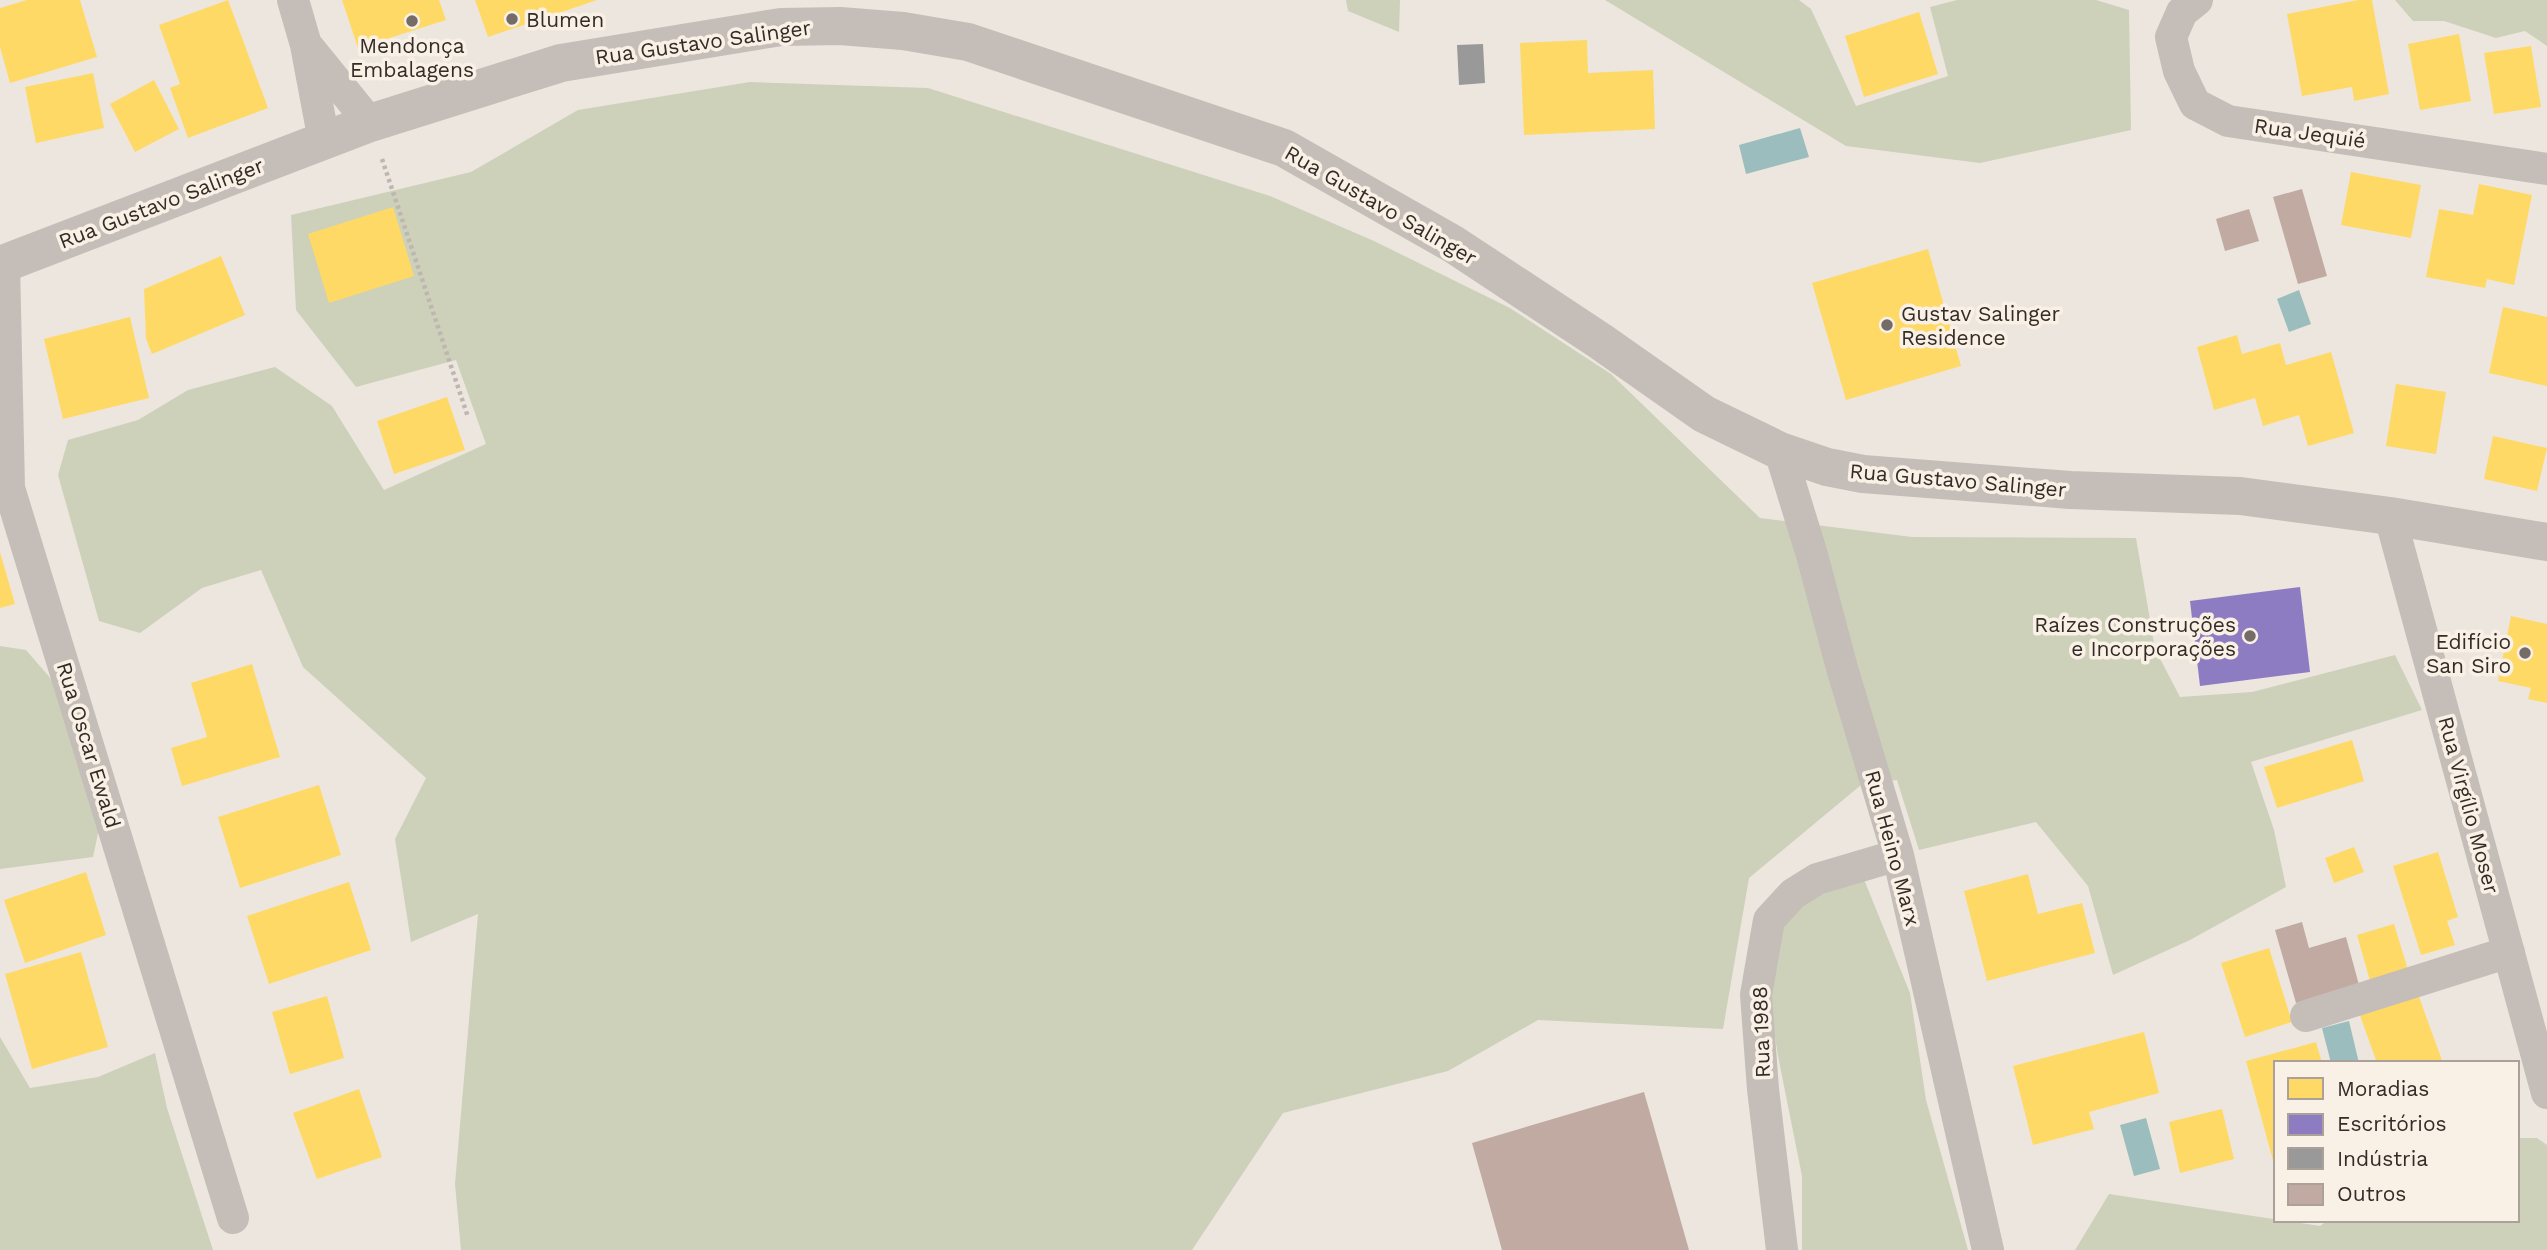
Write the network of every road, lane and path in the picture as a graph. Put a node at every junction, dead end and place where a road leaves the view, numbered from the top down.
1 (293, 0) edge
2 (2182, 4) edge
3 (306, 45) junction
4 (370, 123) junction
5 (324, 141) junction
6 (2547, 169) edge
7 (2, 264) edge
8 (468, 417) dead end
9 (1780, 451) junction
10 (2390, 516) junction
11 (2547, 542) edge
12 (1898, 855) junction
13 (2509, 953) junction
14 (2306, 1016) dead end
15 (2547, 1093) edge
16 (233, 1217) dead end
17 (1782, 1250) edge
18 (1988, 1250) edge

1 - 3 street
2 - 6 street, Rua Jequié
3 - 4 street
3 - 5 street
4 - 5 street, Rua Gustavo Salinger
4 - 8 path
4 - 9 street, Rua Gustavo Salinger
5 - 7 street, Rua Gustavo Salinger
7 - 16 street, Rua Oscar Ewald
9 - 10 street, Rua Gustavo Salinger
9 - 12 street, Rua Heino Marx
10 - 11 street, Rua Gustavo Salinger
10 - 13 street, Rua Virgílio Moser
12 - 17 street, Rua 1988
12 - 18 street, Rua Heino Marx
13 - 14 street
13 - 15 street, Rua Virgílio Moser

